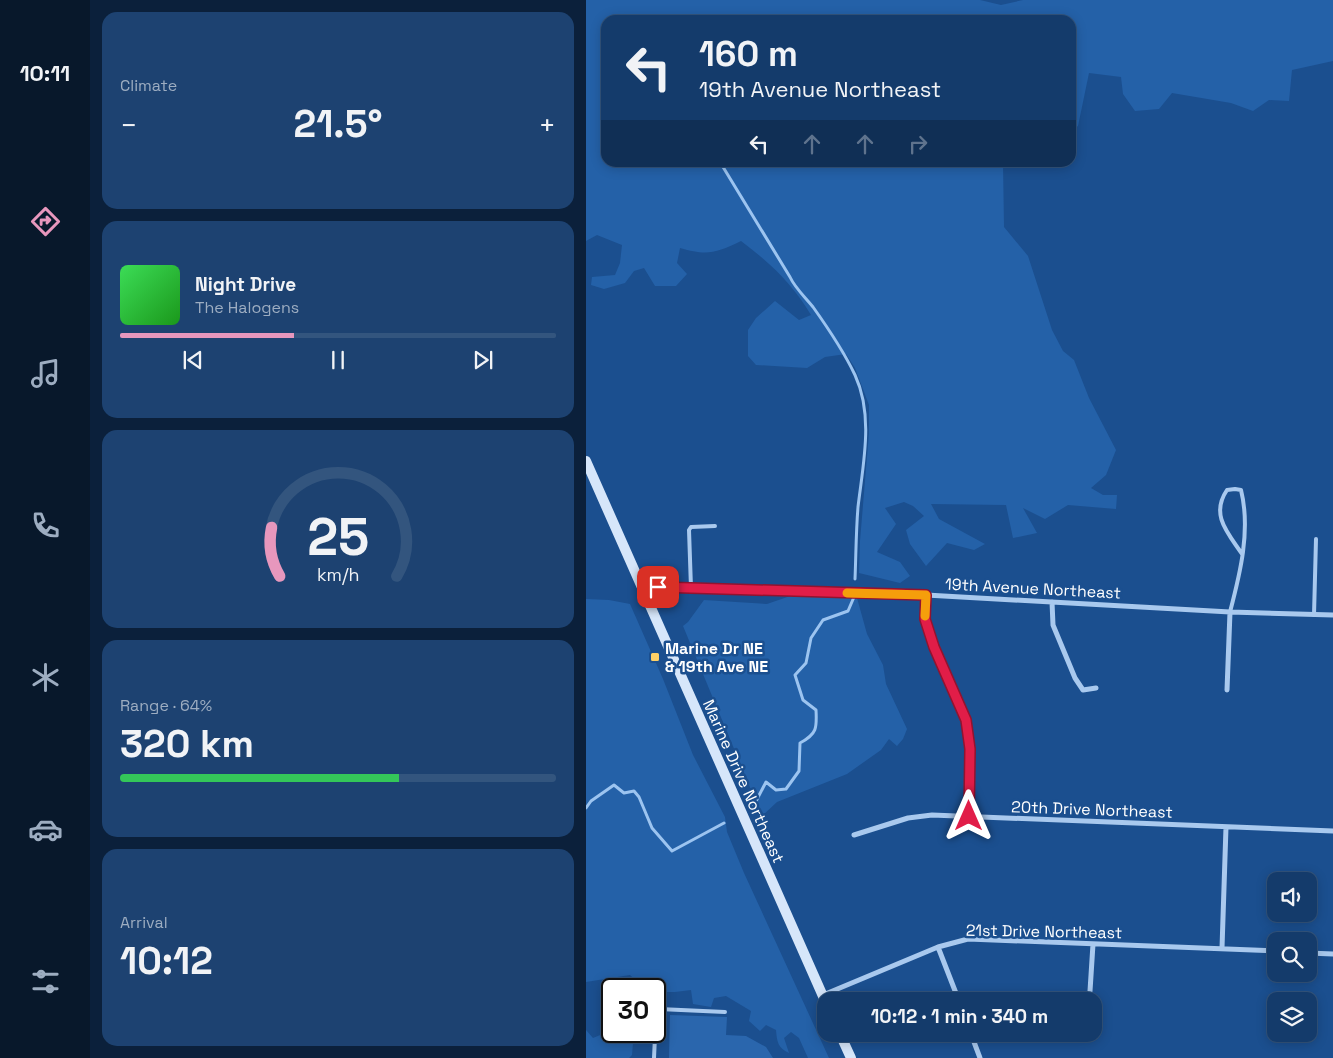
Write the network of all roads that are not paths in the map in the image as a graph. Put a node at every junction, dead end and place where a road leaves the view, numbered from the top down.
1 (586, 461) edge
2 (715, 526) dead end
3 (1316, 538) dead end
4 (1242, 554) junction
5 (642, 587) junction
6 (691, 588) junction
7 (926, 595) junction
8 (1052, 602) junction
9 (1230, 612) junction
10 (1314, 615) junction
11 (1333, 615) edge
12 (1096, 688) dead end
13 (1227, 690) dead end
14 (969, 816) junction
15 (1226, 827) junction
16 (1333, 831) edge
17 (854, 835) dead end
18 (1093, 944) junction
19 (938, 947) junction
20 (1222, 948) junction
21 (1267, 950) edge
22 (1317, 953) edge
23 (1333, 954) edge
24 (1090, 991) dead end
25 (821, 992) edge
26 (839, 992) edge
27 (956, 992) edge
28 (725, 1012) dead end
29 (844, 1042) edge
30 (974, 1042) edge
31 (654, 1058) edge
32 (851, 1058) edge
33 (980, 1058) edge

1 - 5 main road, Marine Drive Northeast
2 - 6 lane
3 - 10 lane
4 - 4 lane
4 - 9 lane
5 - 6 street, 19th Avenue Northeast
5 - 25 main road, Marine Drive Northeast
6 - 7 street, 19th Avenue Northeast
7 - 8 street, 19th Avenue Northeast
7 - 14 street
8 - 9 street, 19th Avenue Northeast
8 - 12 street
9 - 10 street, 19th Avenue Northeast
9 - 13 street
10 - 11 street, 19th Avenue Northeast
14 - 15 street, 20th Drive Northeast
14 - 17 street, 20th Drive Northeast
15 - 16 street, 20th Drive Northeast
15 - 20 street
18 - 19 street, 21st Drive Northeast
18 - 20 street, 21st Drive Northeast
18 - 24 street
19 - 26 street, 21st Drive Northeast
19 - 27 street
20 - 21 street, 21st Drive Northeast
22 - 23 street
28 - 31 lane
29 - 32 main road
30 - 33 street

